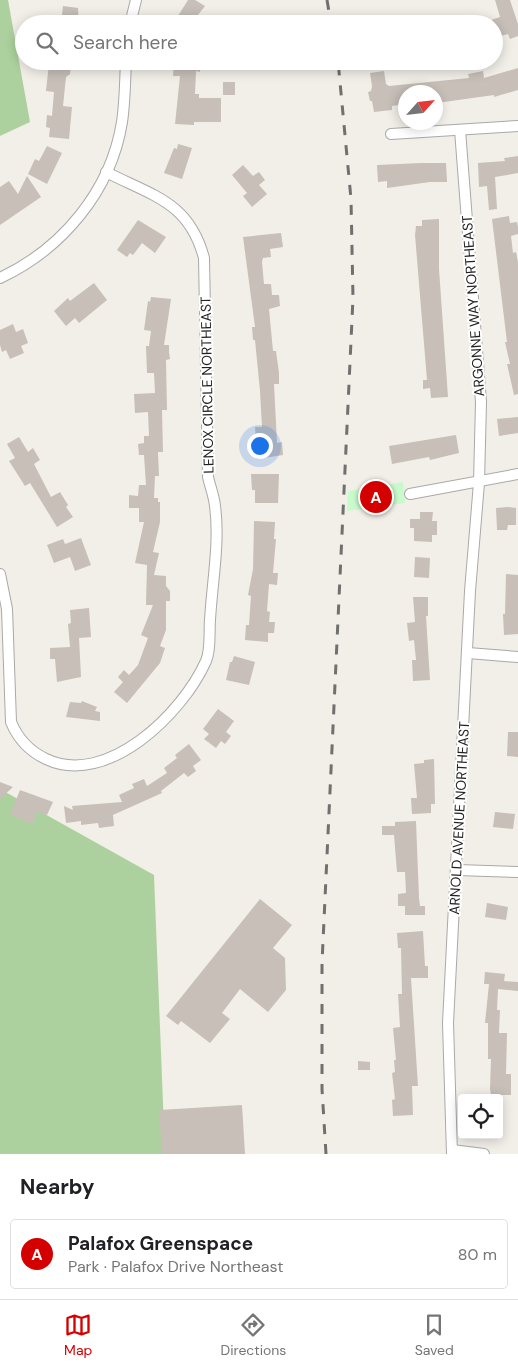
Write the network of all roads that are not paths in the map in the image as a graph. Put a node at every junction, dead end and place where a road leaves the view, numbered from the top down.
1 (135, 0) edge
2 (132, 15) edge
3 (125, 70) edge
4 (518, 126) edge
5 (460, 130) junction
6 (391, 134) dead end
7 (106, 172) junction
8 (0, 278) edge
9 (518, 474) edge
10 (480, 483) junction
11 (410, 494) dead end
12 (0, 574) edge
13 (468, 653) junction
14 (518, 657) edge
15 (457, 870) junction
16 (518, 872) edge
17 (452, 1152) edge
18 (484, 1154) edge

1 - 2 street
3 - 7 street
4 - 5 street
5 - 6 street
5 - 10 street, ARGONNE WAY NORTHEAST
7 - 8 street
7 - 12 street, LENOX CIRCLE NORTHEAST
9 - 10 street
10 - 11 street
10 - 13 street, ARNOLD AVENUE NORTHEAST
13 - 14 street
13 - 15 street, ARNOLD AVENUE NORTHEAST
15 - 16 street
15 - 17 street, ARNOLD AVENUE NORTHEAST
17 - 18 street

